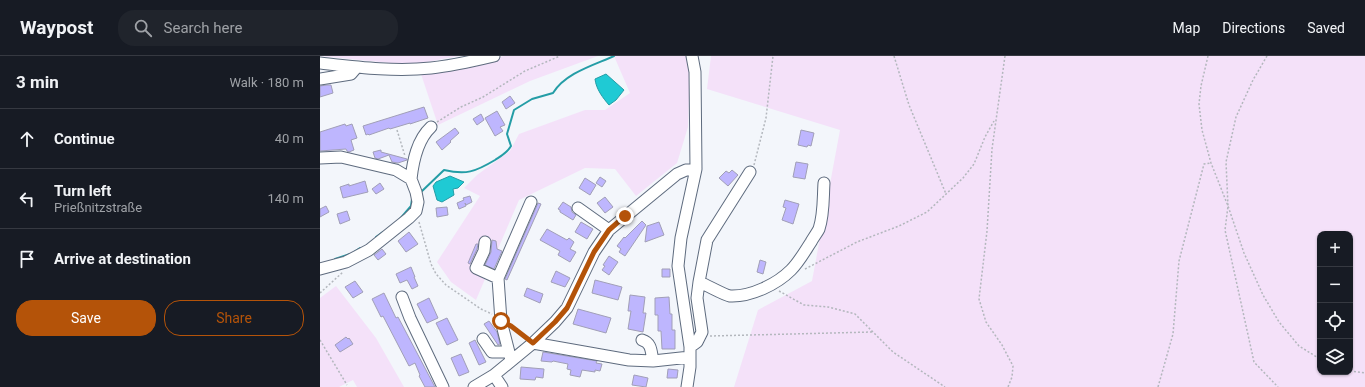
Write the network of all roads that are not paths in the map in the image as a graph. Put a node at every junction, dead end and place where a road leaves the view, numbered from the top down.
1 (494, 56) edge
2 (692, 56) edge
3 (320, 63) edge
4 (357, 67) junction
5 (320, 79) edge
6 (431, 127) road end
7 (320, 158) edge
8 (696, 169) junction
9 (750, 172) road end
10 (411, 179) junction
11 (824, 183) dead end
12 (531, 202) dead end
13 (578, 208) dead end
14 (609, 230) junction
15 (485, 242) dead end
16 (320, 270) edge
17 (498, 278) junction
18 (699, 282) junction
19 (402, 297) dead end
20 (483, 339) dead end
21 (642, 340) dead end
22 (533, 343) junction
23 (690, 352) junction
24 (510, 356) junction
25 (653, 361) junction
26 (494, 375) junction
27 (443, 387) edge
28 (474, 387) edge
29 (502, 387) edge
30 (687, 387) edge

1 - 4 street
2 - 8 street
3 - 4 street
4 - 5 street
6 - 10 street
7 - 10 street
8 - 14 street
8 - 23 street
9 - 18 street
10 - 16 street
11 - 18 street
12 - 17 street
13 - 14 street
14 - 22 street
15 - 17 street
17 - 24 street
18 - 23 street
19 - 27 street
20 - 24 street
21 - 25 street
22 - 24 street
22 - 25 street
23 - 25 street
23 - 30 street
24 - 26 street
26 - 28 street
26 - 29 street

